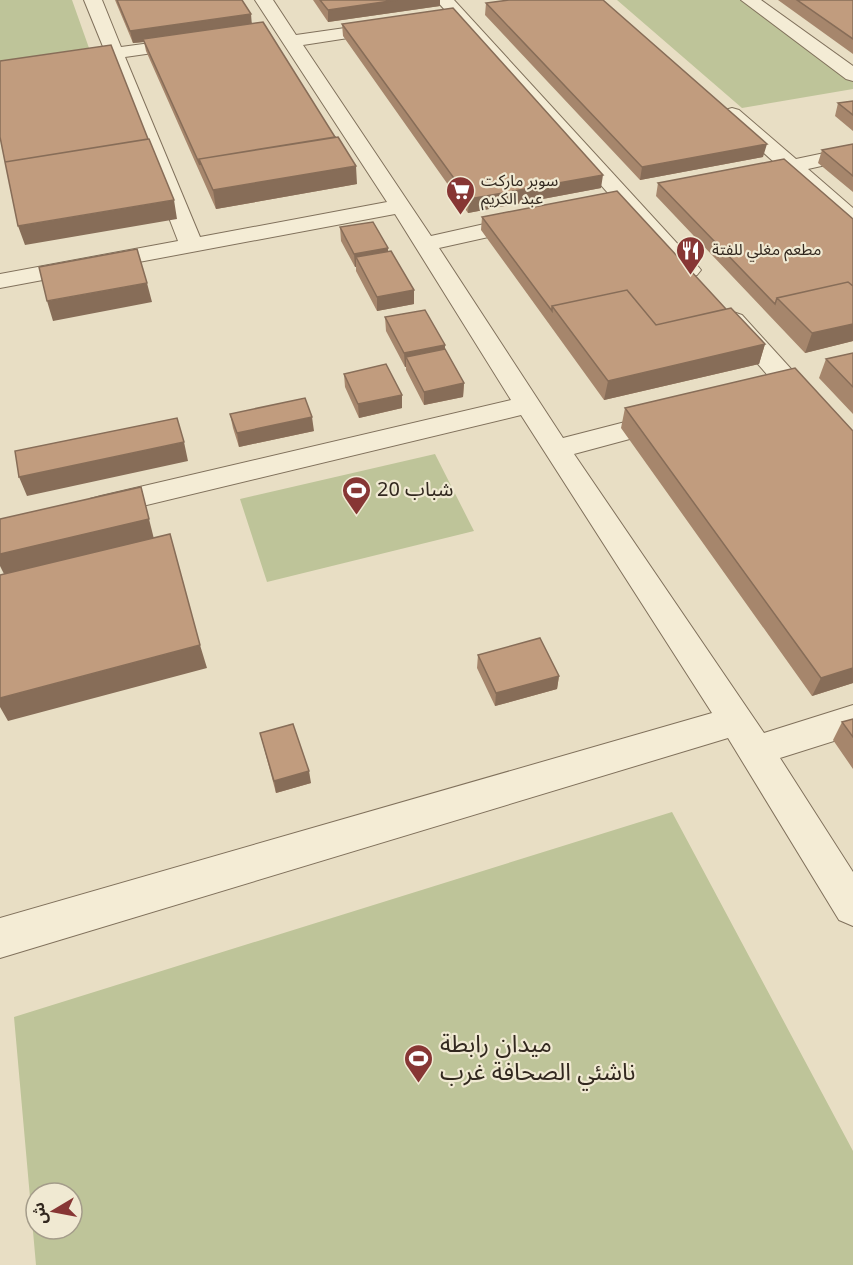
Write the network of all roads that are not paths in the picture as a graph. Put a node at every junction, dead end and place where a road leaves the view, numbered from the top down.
1 (93, 0) edge
2 (264, 0) edge
3 (750, 0) edge
4 (447, 12) edge
5 (483, 13) dead end
6 (403, 25) edge
7 (278, 35) junction
8 (204, 41) edge
9 (113, 53) junction
10 (0, 69) edge
11 (853, 75) edge
12 (714, 98) edge
13 (853, 153) edge
14 (792, 166) junction
15 (726, 179) edge
16 (638, 197) junction
17 (604, 205) edge
18 (401, 206) junction
19 (548, 217) edge
20 (853, 220) edge
21 (425, 244) junction
22 (192, 246) junction
23 (0, 281) edge
24 (706, 289) edge
25 (722, 307) edge
26 (823, 380) dead end
27 (782, 391) junction
28 (528, 405) junction
29 (692, 414) edge
30 (556, 449) junction
31 (853, 455) edge
32 (76, 512) edge
33 (853, 720) edge
34 (746, 736) junction
35 (853, 907) edge
36 (0, 938) edge

1 - 9 street
2 - 7 street
3 - 11 street
4 - 5 street
4 - 16 street
6 - 7 street
7 - 18 street
8 - 9 street
9 - 10 street
9 - 22 street
12 - 14 street
13 - 14 street
14 - 15 street
14 - 20 street
16 - 17 street
16 - 24 street
18 - 21 street
18 - 22 street
19 - 21 street
21 - 28 street
22 - 23 street
25 - 27 street
26 - 27 street
27 - 31 street
28 - 30 street
28 - 32 street
29 - 30 street
30 - 34 street
33 - 34 street
34 - 35 street
34 - 36 street

